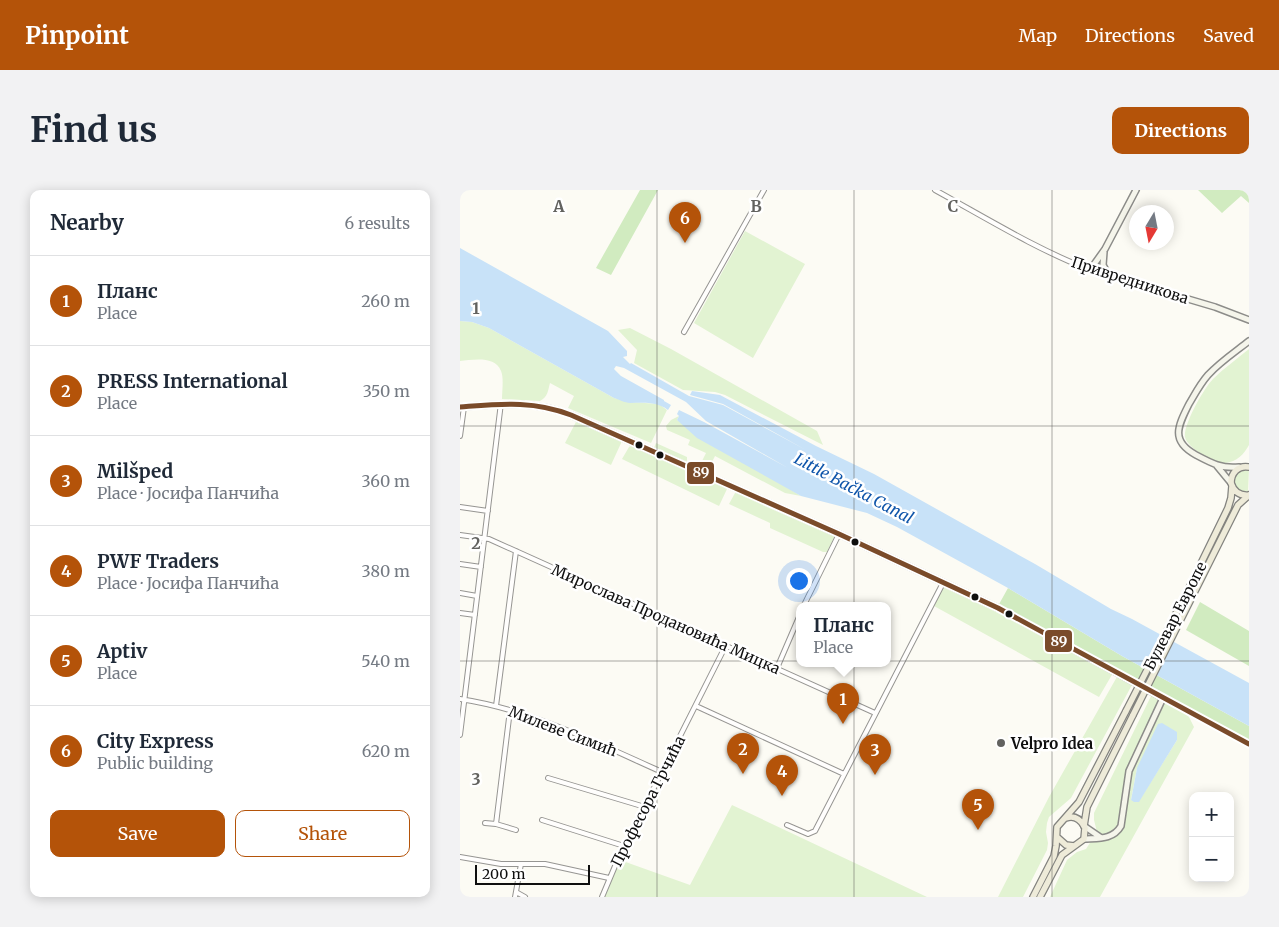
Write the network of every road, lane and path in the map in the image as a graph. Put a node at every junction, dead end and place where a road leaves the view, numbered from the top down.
1 (764, 190) edge
2 (935, 190) edge
3 (1136, 190) edge
4 (1105, 249) junction
5 (1090, 270) junction
6 (1109, 276) junction
7 (1249, 320) edge
8 (684, 332) dead end
9 (1249, 341) edge
10 (501, 403) junction
11 (462, 407) edge
12 (460, 436) edge
13 (1245, 465) edge
14 (1216, 466) junction
15 (1231, 485) junction
16 (1249, 495) edge
17 (460, 507) edge
18 (488, 511) junction
19 (839, 534) junction
20 (460, 535) edge
21 (484, 538) junction
22 (516, 551) junction
23 (460, 564) edge
24 (481, 567) junction
25 (943, 583) junction
26 (1191, 592) junction
27 (460, 594) edge
28 (477, 596) junction
29 (805, 602) edge
30 (460, 613) edge
31 (475, 615) junction
32 (796, 624) edge
33 (726, 646) junction
34 (777, 668) junction
35 (1164, 698) junction
36 (462, 700) edge
37 (496, 706) junction
38 (696, 706) junction
39 (510, 710) junction
40 (875, 713) junction
41 (460, 735) edge
42 (1249, 744) edge
43 (662, 772) junction
44 (844, 774) junction
45 (548, 778) dead end
46 (645, 807) junction
47 (1063, 819) junction
48 (542, 820) dead end
49 (485, 822) dead end
50 (496, 824) junction
51 (787, 824) dead end
52 (1085, 827) junction
53 (516, 830) dead end
54 (1057, 836) junction
55 (1100, 837) junction
56 (1084, 838) junction
57 (624, 846) junction
58 (1074, 846) junction
59 (460, 856) edge
60 (521, 864) junction
61 (609, 878) junction
62 (515, 895) edge
63 (525, 897) edge
64 (602, 897) edge
65 (1033, 897) edge
66 (1040, 897) edge

1 - 8 street
2 - 5 street, Привредникова
3 - 4 street
4 - 5 street
4 - 6 street
5 - 6 street, Привредникова
6 - 7 street, Привредникова
9 - 14 street
10 - 11 street
10 - 18 street
10 - 19 street
11 - 12 street
13 - 14 street
13 - 15 main road, Булевар Европе
14 - 15 street
15 - 16 main road, Булевар Европе
15 - 26 main road, Булевар Европе
16 - 26 main road, Булевар Европе
17 - 18 street
18 - 21 street
19 - 25 street
19 - 29 street
20 - 21 street, Мирослава Продановића Мицка
21 - 22 street, Мирослава Продановића Мицка
21 - 24 street
22 - 33 street, Мирослава Продановића Мицка
22 - 37 street
23 - 24 street
24 - 28 street
25 - 35 street
25 - 40 street
26 - 47 main road, Булевар Европе, bridge
26 - 52 main road, Булевар Европе, bridge
27 - 28 street
28 - 31 street
30 - 31 street
31 - 36 street
32 - 34 street
33 - 34 street, Мирослава Продановића Мицка
33 - 38 street, Професора Грчића
34 - 40 street, Мирослава Продановића Мицка
35 - 42 street
35 - 55 street
36 - 37 street, Милеве Симић
36 - 41 street
37 - 39 street, Милеве Симић
38 - 43 street, Професора Грчића
38 - 44 street
39 - 43 street, Милеве Симић
39 - 50 street
40 - 44 street
43 - 46 street, Професора Грчића
44 - 51 street
45 - 46 street
46 - 57 street, Професора Грчића
47 - 52 main road
47 - 54 main road, Булевар Европе
48 - 57 street
49 - 50 street
50 - 53 street
52 - 55 street
52 - 56 main road, Булевар Европе
54 - 58 main road
54 - 65 main road, Булевар Европе
55 - 56 street
56 - 58 main road
57 - 61 street, Професора Грчића
58 - 66 main road
59 - 60 street
60 - 61 street
60 - 62 street
61 - 64 street, Професора Грчића
62 - 63 street

